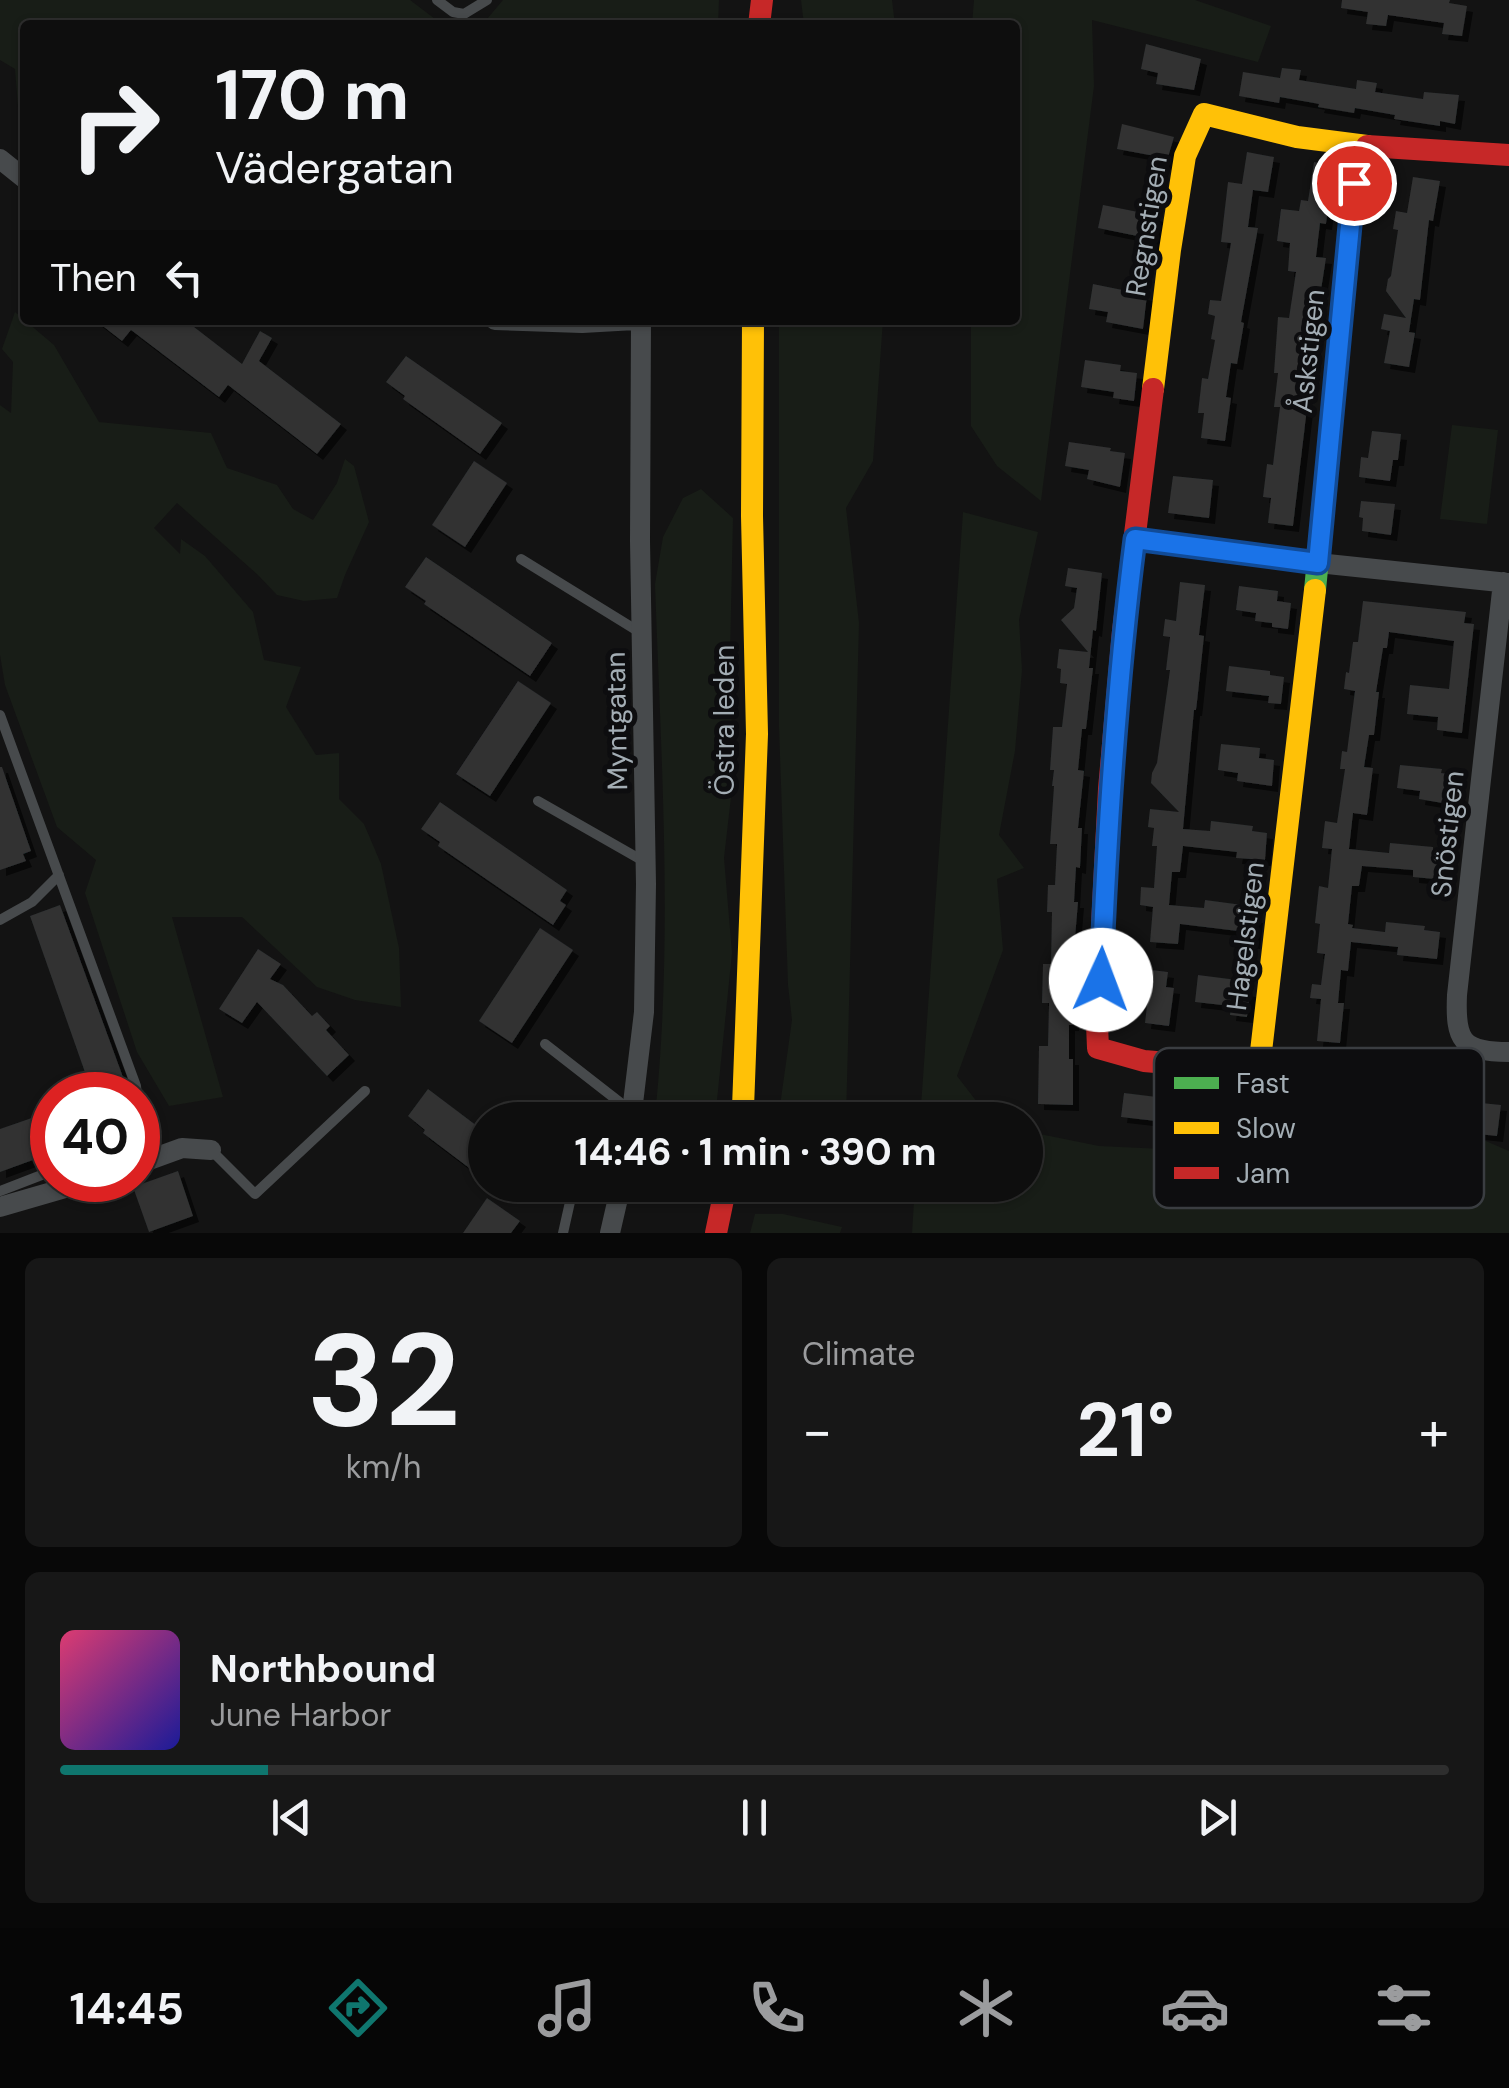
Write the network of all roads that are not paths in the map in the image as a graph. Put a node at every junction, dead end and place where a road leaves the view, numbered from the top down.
1 (438, 0) edge
2 (487, 0) edge
3 (1358, 145) junction
4 (1509, 155) edge
5 (0, 159) edge
6 (20, 175) edge
7 (638, 325) edge
8 (753, 325) edge
9 (1135, 539) junction
10 (520, 559) dead end
11 (1318, 563) junction
12 (1506, 583) edge
13 (642, 633) junction
14 (0, 715) edge
15 (538, 801) dead end
16 (646, 863) junction
17 (58, 875) junction
18 (0, 920) edge
19 (545, 1044) dead end
20 (1261, 1048) edge
21 (1475, 1048) edge
22 (1484, 1050) edge
23 (1509, 1052) edge
24 (1154, 1061) edge
25 (131, 1072) edge
26 (366, 1091) dead end
27 (614, 1102) edge
28 (633, 1102) edge
29 (743, 1102) edge
30 (210, 1150) joint
31 (160, 1156) edge
32 (30, 1184) edge
33 (30, 1189) edge
34 (0, 1191) edge
35 (570, 1202) dead end
36 (617, 1202) edge
37 (722, 1202) edge
38 (0, 1207) edge
39 (564, 1233) edge
40 (610, 1233) edge
41 (716, 1233) edge

1 - 2 lane
3 - 4 street, Regnstigen
3 - 9 street, Regnstigen
3 - 11 street, Åskstigen
5 - 6 street
7 - 13 street, Myntgatan
8 - 29 street, Östra leden
9 - 11 street
9 - 24 street, Hagelstigen
10 - 13 lane
11 - 12 street
11 - 20 street, Hagelstigen
12 - 21 street, Snöstigen
13 - 16 street, Myntgatan
14 - 17 lane
15 - 16 lane
16 - 28 street, Myntgatan
17 - 18 lane
17 - 25 lane
19 - 27 lane
22 - 23 street, Snöstigen
26 - 30 lane
30 - 31 street
32 - 34 lane
33 - 38 street
35 - 39 lane
36 - 40 street
37 - 41 street

